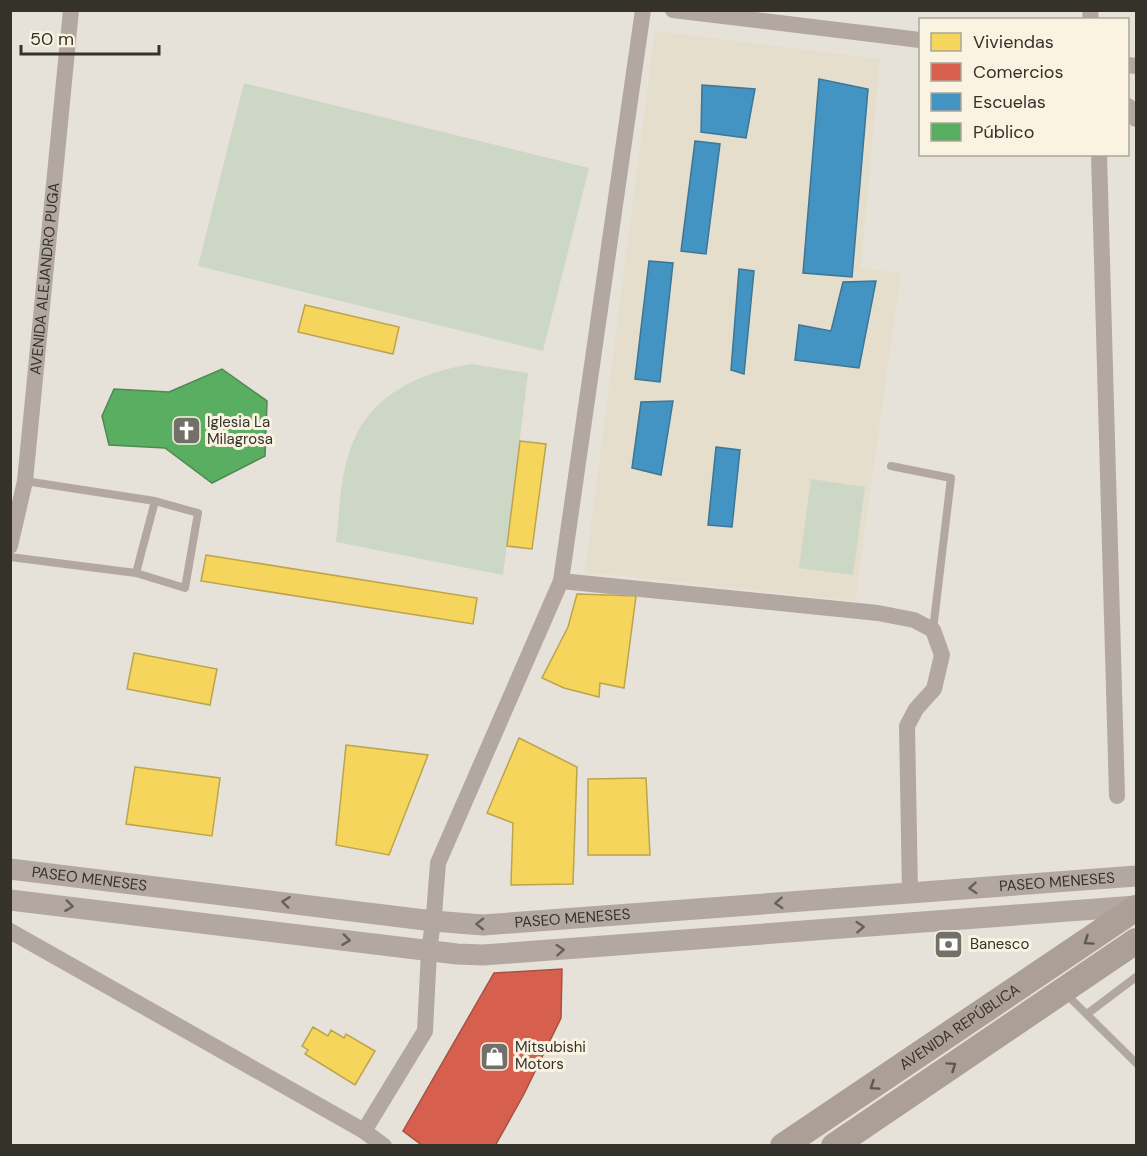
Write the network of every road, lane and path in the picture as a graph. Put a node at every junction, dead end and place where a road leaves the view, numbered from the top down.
1 (70, 10) edge
2 (643, 10) edge
3 (673, 10) edge
4 (919, 40) edge
5 (1098, 156) edge
6 (891, 466) dead end
7 (18, 482) edge
8 (155, 501) junction
9 (10, 546) edge
10 (10, 557) edge
11 (136, 573) junction
12 (561, 580) junction
13 (933, 630) junction
14 (1118, 796) dead end
15 (10, 869) edge
16 (1137, 876) edge
17 (910, 893) junction
18 (10, 900) edge
19 (1137, 907) edge
20 (434, 921) junction
21 (10, 931) edge
22 (1137, 941) edge
23 (429, 951) junction
24 (1137, 977) edge
25 (1063, 991) junction
26 (1087, 1014) junction
27 (1137, 1063) edge
28 (364, 1131) junction
29 (384, 1146) edge
30 (783, 1146) edge
31 (834, 1146) edge

1 - 7 street, AVENIDA ALEJANDRO PUGA
2 - 12 street
3 - 4 street
5 - 14 street
6 - 13 lane
7 - 8 lane
7 - 9 street, AVENIDA ALEJANDRO PUGA
8 - 11 lane
8 - 11 lane
10 - 11 lane
12 - 13 street
12 - 20 street
13 - 17 street
20 -> 15 street, PASEO MENESES
16 -> 17 street, PASEO MENESES
17 -> 20 street, PASEO MENESES
18 -> 23 street, PASEO MENESES
23 -> 19 street, PASEO MENESES
19 -> 30 main road, AVENIDA REPÚBLICA
20 - 23 street
21 - 28 street
22 - 25 main road, AVENIDA REPÚBLICA
23 - 28 street
24 - 26 lane
25 - 26 lane
31 -> 25 main road, AVENIDA REPÚBLICA
26 - 27 lane
28 - 29 street

